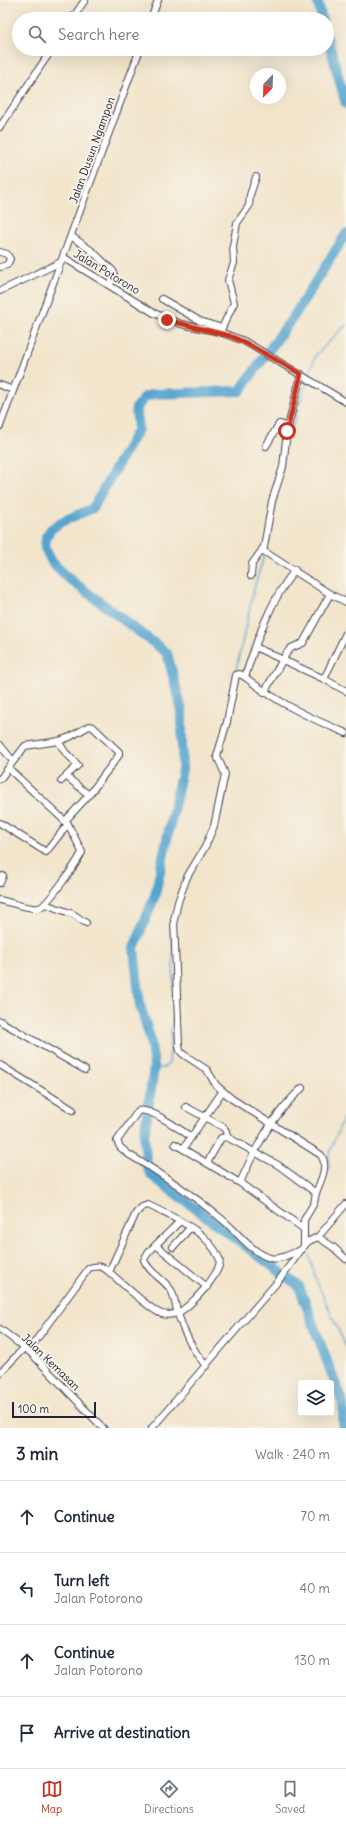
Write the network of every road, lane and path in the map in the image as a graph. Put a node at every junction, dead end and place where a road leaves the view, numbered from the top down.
1 (85, 0) edge
2 (158, 0) edge
3 (77, 12) edge
4 (154, 12) edge
5 (47, 56) edge
6 (137, 56) edge
7 (0, 127) edge
8 (256, 177) dead end
9 (71, 236) junction
10 (0, 252) edge
11 (62, 260) junction
12 (0, 267) edge
13 (110, 285) junction
14 (0, 291) edge
15 (162, 300) dead end
16 (221, 330) junction
17 (303, 376) junction
18 (0, 384) edge
19 (13, 390) junction
20 (346, 402) edge
21 (0, 426) edge
22 (287, 431) junction
23 (266, 446) dead end
24 (264, 551) junction
25 (295, 570) junction
26 (251, 576) dead end
27 (330, 594) junction
28 (346, 602) edge
29 (346, 633) edge
30 (255, 647) junction
31 (283, 661) junction
32 (245, 677) junction
33 (324, 679) junction
34 (346, 691) edge
35 (264, 693) junction
36 (346, 725) edge
37 (345, 732) edge
38 (60, 744) dead end
39 (0, 745) edge
40 (13, 762) junction
41 (8, 768) junction
42 (67, 777) junction
43 (0, 779) edge
44 (61, 781) dead end
45 (89, 795) junction
46 (0, 823) edge
47 (67, 823) junction
48 (3, 876) dead end
49 (0, 883) edge
50 (0, 900) edge
51 (45, 904) junction
52 (86, 924) dead end
53 (0, 1022) edge
54 (0, 1065) edge
55 (85, 1070) dead end
56 (302, 1088) dead end
57 (222, 1092) junction
58 (186, 1107) dead end
59 (73, 1110) dead end
60 (204, 1117) junction
61 (271, 1124) junction
62 (191, 1137) junction
63 (227, 1137) junction
64 (175, 1144) dead end
65 (183, 1149) junction
66 (255, 1152) junction
67 (207, 1163) junction
68 (240, 1183) junction
69 (316, 1193) junction
70 (346, 1204) edge
71 (180, 1221) junction
72 (190, 1228) junction
73 (304, 1229) junction
74 (318, 1237) junction
75 (157, 1246) junction
76 (173, 1247) dead end
77 (303, 1248) junction
78 (346, 1259) edge
79 (110, 1272) junction
80 (206, 1287) junction
81 (178, 1313) junction
82 (0, 1329) edge
83 (26, 1349) junction
84 (206, 1366) junction
85 (0, 1373) edge
86 (103, 1428) edge
87 (152, 1428) edge

1 - 3 street
2 - 4 street
5 - 7 street
6 - 9 street, Jalan Dusun Ngampon
8 - 16 street
9 - 11 street, Jalan Dusun Ngampon
9 - 13 street
10 - 12 street
11 - 13 street, Jalan Potorono
11 - 14 street
11 - 19 street, Jalan Potorono
13 - 16 street, Jalan Potorono
15 - 16 street
16 - 17 street, Jalan Potorono
17 - 20 street
17 - 22 street
18 - 19 street
19 - 21 street, Jalan Potorono
22 - 23 street
22 - 24 street
24 - 25 street
24 - 26 street
25 - 27 street
25 - 30 street
27 - 28 street
27 - 31 street
29 - 33 street
30 - 31 street
30 - 32 street
31 - 33 street
31 - 35 street
32 - 35 street
32 - 57 street
33 - 34 street
35 - 37 street
36 - 37 street
38 - 42 street
39 - 40 street
40 - 41 street
40 - 45 street
41 - 43 street
41 - 47 street
42 - 44 street
42 - 45 street
45 - 47 street
46 - 47 street
47 - 51 street
48 - 49 street
50 - 51 street
51 - 52 street
53 - 55 street
54 - 59 street
56 - 61 street
57 - 60 street
57 - 61 street
58 - 60 street
60 - 62 street
60 - 63 street
61 - 66 street
61 - 69 street
62 - 65 street
62 - 77 street
63 - 66 street
63 - 67 street
64 - 65 street
65 - 67 street
66 - 68 street
66 - 69 street
67 - 68 street
68 - 73 street
69 - 73 street
70 - 74 street
71 - 72 street
71 - 75 street
71 - 79 street
72 - 76 street
72 - 80 street
73 - 77 street
74 - 77 street
74 - 78 street
75 - 80 street
75 - 81 street
77 - 84 street
79 - 81 street
79 - 83 street
80 - 81 street
81 - 84 street
82 - 83 street, Jalan Kemasan
83 - 85 street
83 - 86 street, Jalan Kemasan
84 - 87 street

